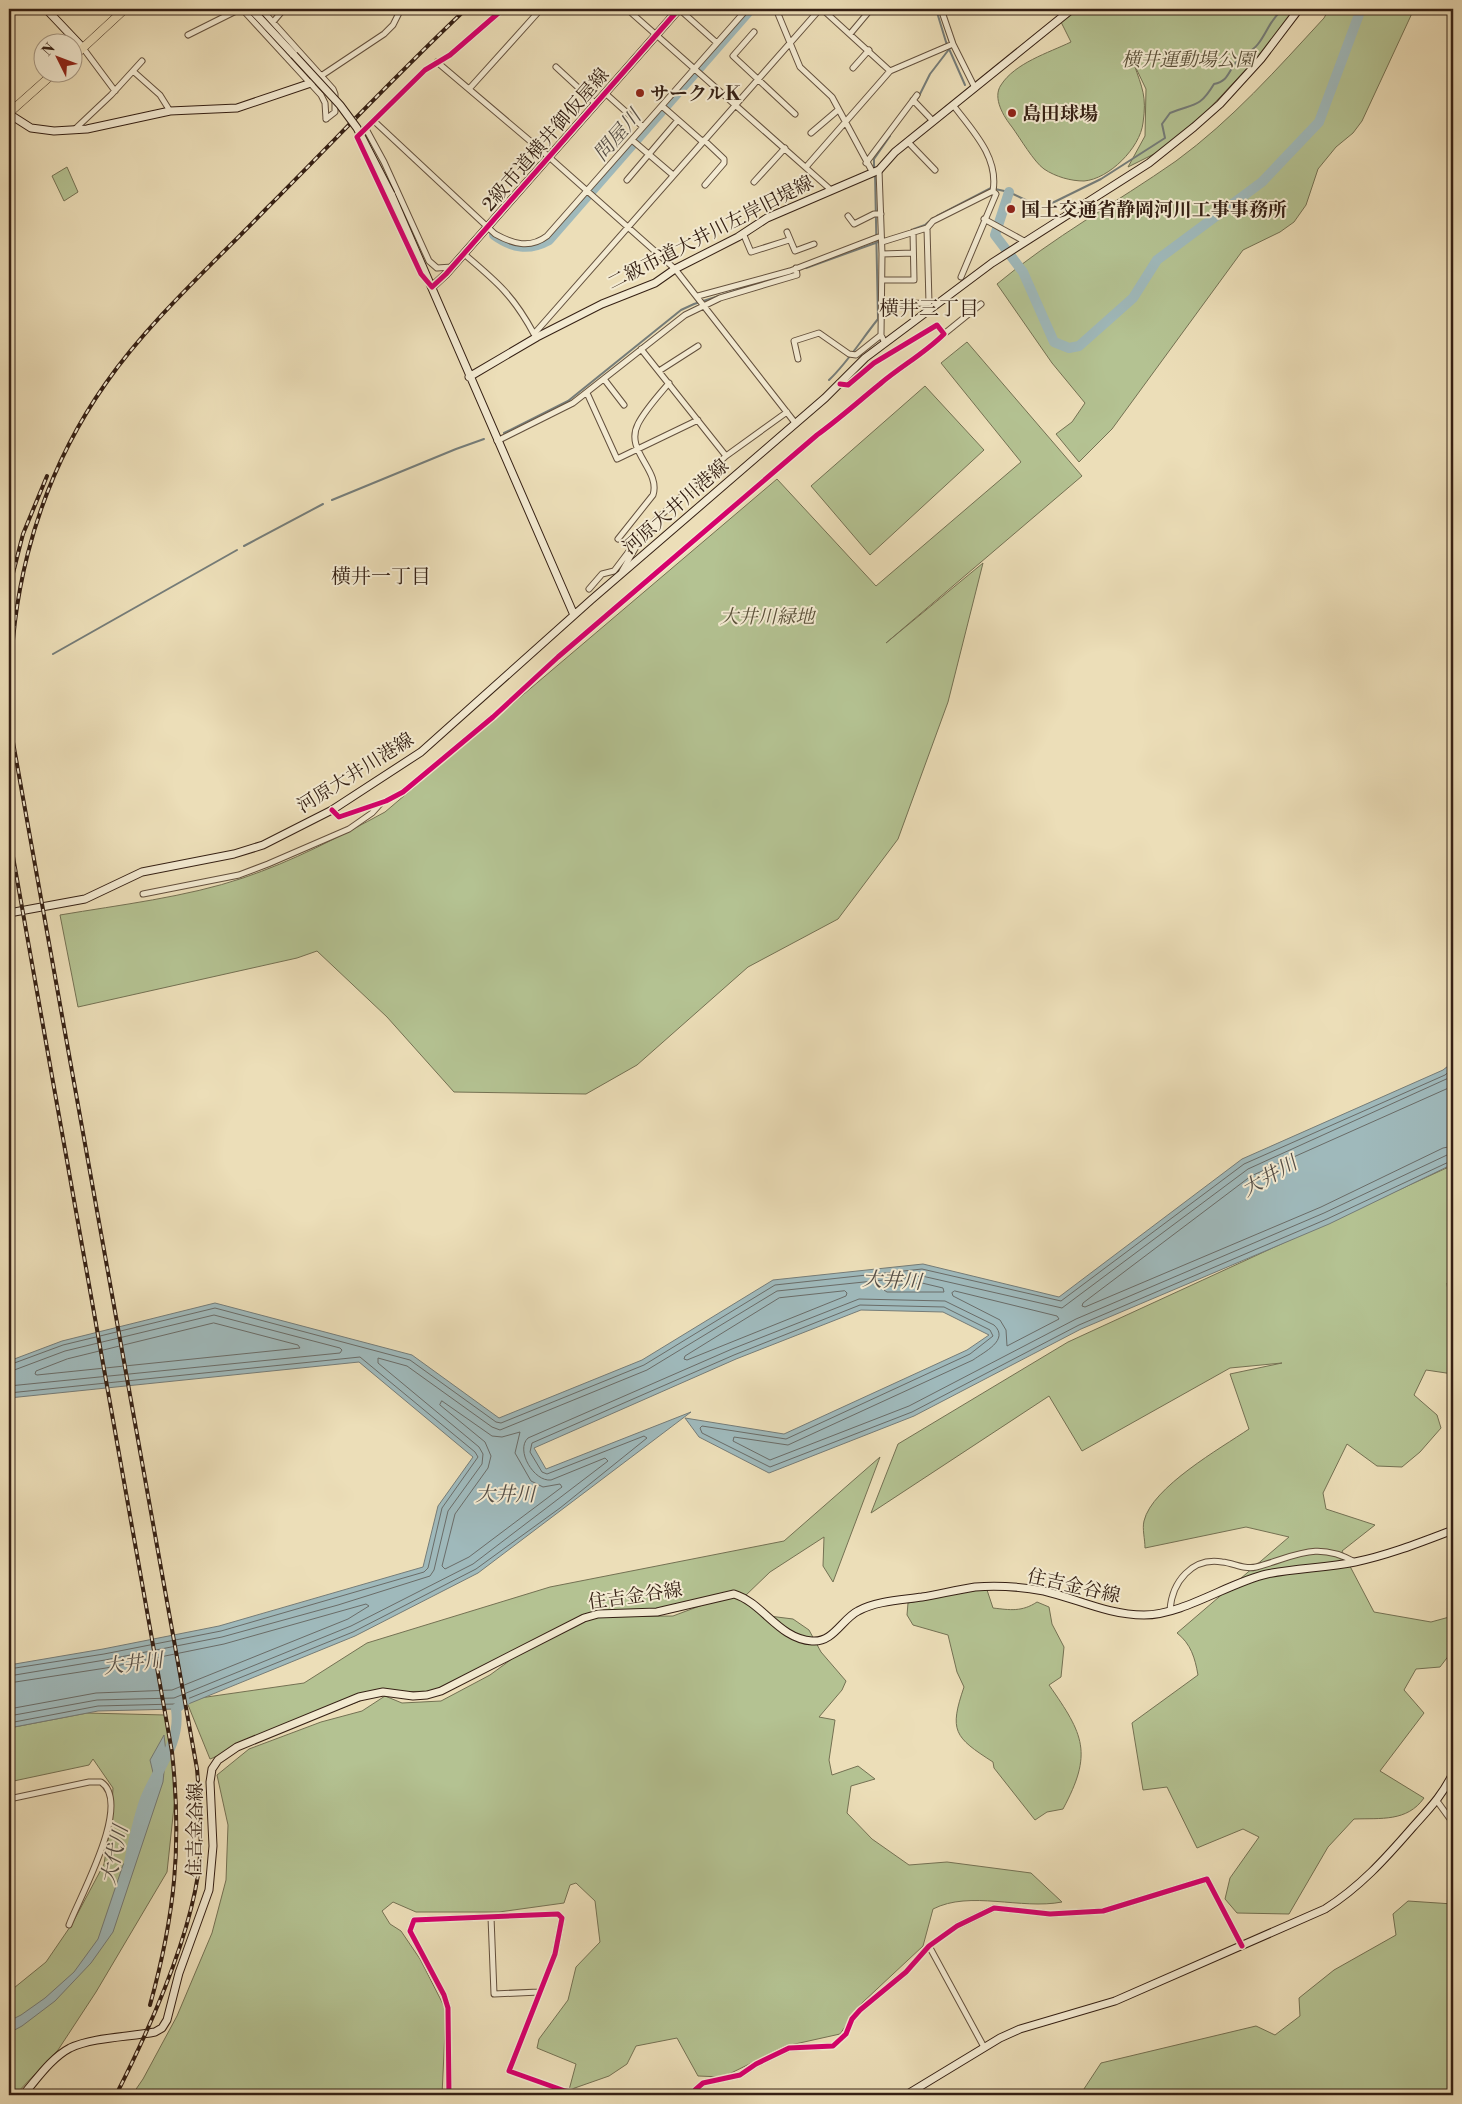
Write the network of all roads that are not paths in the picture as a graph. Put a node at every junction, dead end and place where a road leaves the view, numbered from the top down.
1 (46, 9) edge
2 (125, 9) edge
3 (241, 9) edge
4 (251, 9) edge
5 (261, 9) edge
6 (284, 9) edge
7 (401, 9) edge
8 (503, 9) edge
9 (540, 9) edge
10 (627, 9) edge
11 (679, 9) edge
12 (747, 9) edge
13 (776, 9) edge
14 (821, 9) edge
15 (871, 9) edge
16 (941, 9) edge
17 (1072, 9) edge
18 (1299, 9) edge
19 (273, 22) junction
20 (754, 32) dead end
21 (850, 34) junction
22 (188, 35) dead end
23 (657, 35) junction
24 (790, 42) junction
25 (717, 43) junction
26 (953, 44) junction
27 (83, 48) junction
28 (869, 50) junction
29 (142, 61) dead end
30 (437, 62) junction
31 (556, 67) dead end
32 (695, 68) junction
33 (852, 68) dead end
34 (890, 70) junction
35 (133, 71) junction
36 (321, 76) junction
37 (757, 79) junction
38 (44, 82) edge
39 (311, 84) junction
40 (974, 88) junction
41 (469, 89) junction
42 (115, 91) junction
43 (605, 93) junction
44 (917, 95) dead end
45 (913, 100) junction
46 (596, 104) junction
47 (735, 104) junction
48 (662, 106) junction
49 (953, 106) junction
50 (838, 110) junction
51 (170, 111) junction
52 (9, 113) edge
53 (795, 114) dead end
54 (678, 120) junction
55 (934, 121) junction
56 (374, 122) junction
57 (845, 123) junction
58 (643, 127) junction
59 (366, 129) junction
60 (74, 130) junction
61 (812, 133) dead end
62 (632, 140) junction
63 (703, 141) junction
64 (908, 142) junction
65 (785, 148) junction
66 (648, 154) junction
67 (549, 157) junction
68 (866, 163) junction
69 (806, 167) junction
70 (935, 170) dead end
71 (876, 171) junction
72 (673, 175) junction
73 (627, 180) dead end
74 (754, 182) dead end
75 (705, 185) dead end
76 (831, 190) junction
77 (587, 191) junction
78 (993, 191) junction
79 (881, 214) junction
80 (848, 216) dead end
81 (984, 219) junction
82 (487, 227) junction
83 (628, 227) junction
84 (927, 228) junction
85 (787, 232) dead end
86 (913, 232) junction
87 (743, 233) junction
88 (882, 239) junction
89 (790, 240) junction
90 (1024, 241) junction
91 (814, 244) dead end
92 (913, 253) junction
93 (464, 254) junction
94 (882, 254) junction
95 (453, 266) junction
96 (796, 268) junction
97 (675, 269) junction
98 (961, 277) dead end
99 (882, 280) junction
100 (738, 285) junction
101 (432, 287) junction
102 (740, 291) junction
103 (699, 297) junction
104 (882, 304) junction
105 (981, 304) dead end
106 (705, 305) junction
107 (944, 334) junction
108 (536, 335) junction
109 (881, 335) junction
110 (885, 343) junction
111 (698, 346) dead end
112 (641, 349) junction
113 (798, 359) dead end
114 (659, 371) junction
115 (469, 377) junction
116 (604, 379) junction
117 (669, 383) junction
118 (840, 384) junction
119 (587, 393) junction
120 (624, 405) dead end
121 (787, 412) junction
122 (698, 420) junction
123 (796, 424) junction
124 (496, 442) junction
125 (637, 449) junction
126 (726, 456) junction
127 (658, 518) junction
128 (618, 539) dead end
129 (619, 576) junction
130 (589, 589) dead end
131 (574, 615) junction
132 (381, 803) junction
133 (332, 810) junction
134 (143, 894) dead end
135 (9, 913) edge
136 (1453, 1530) edge
137 (1355, 1562) junction
138 (1170, 1610) junction
139 (1453, 1773) edge
140 (9, 1799) edge
141 (1437, 1801) junction
142 (1451, 1814) edge
143 (1453, 1824) edge
144 (491, 1917) junction
145 (69, 1925) dead end
146 (929, 1946) junction
147 (1242, 1946) junction
148 (539, 1992) junction
149 (984, 2047) junction
150 (23, 2095) edge
151 (449, 2095) edge
152 (584, 2095) edge
153 (693, 2095) edge
154 (906, 2095) edge

1 - 27 main road
2 - 27 main road
3 - 22 street
3 - 39 street
4 - 101 main road, bridge
5 - 19 street
6 - 19 street
7 - 36 street
8 - 30 street
9 - 41 street
10 - 23 street
11 - 23 main road, 2級市道横井御仮屋線
11 - 25 street
12 - 25 street
13 - 24 street
14 - 21 street
14 - 24 street
15 - 21 street
16 - 26 street
17 - 40 main road, 二級市道大井川左岸旧堤線
18 - 90 main road, 河原大井川港線
19 - 36 street
20 - 37 street
21 - 28 street
23 - 32 street
23 - 43 main road, 2級市道横井御仮屋線
24 - 37 street
24 - 50 street
25 - 32 street
26 - 34 street
26 - 40 street
27 - 42 street
28 - 33 street
28 - 34 street
29 - 35 street
30 - 41 street
30 - 56 street
31 - 46 street
32 - 47 street
32 - 48 street
34 - 57 street
35 - 42 street
35 - 51 street
36 - 39 main road
36 - 39 street
37 - 47 street
37 - 53 street
38 - 52 main road
39 - 51 main road
40 - 49 main road, 二級市道大井川左岸旧堤線
41 - 67 street
42 - 60 street
43 - 46 main road, 2級市道横井御仮屋線
43 - 58 street
44 - 45 street
45 - 55 street
45 - 68 street
46 - 67 main road, 2級市道横井御仮屋線
47 - 63 street
47 - 65 street
48 - 54 street
48 - 58 street
49 - 55 main road, 二級市道大井川左岸旧堤線
49 - 78 street
50 - 57 street
50 - 61 street
51 - 60 main road
52 - 60 main road
54 - 63 street
54 - 66 street
55 - 64 main road, 二級市道大井川左岸旧堤線
56 - 59 street
56 - 82 street
57 - 68 street
57 - 69 street
58 - 62 street
59 - 95 street
59 - 101 street
62 - 66 street
62 - 77 street
63 - 72 street
63 - 75 street
64 - 70 street
64 - 71 main road, 二級市道大井川左岸旧堤線
65 - 69 street
65 - 74 street
66 - 72 street
66 - 73 street
67 - 77 street
67 - 82 main road, 2級市道横井御仮屋線
68 - 71 street
69 - 76 street
71 - 76 main road, 二級市道大井川左岸旧堤線
71 - 79 street
72 - 83 street
76 - 87 main road, 二級市道大井川左岸旧堤線
77 - 82 street
77 - 83 street
78 - 81 street
78 - 84 street
79 - 80 street
79 - 88 street
81 - 90 street
81 - 98 street
82 - 93 main road, 2級市道横井御仮屋線
83 - 97 street
83 - 108 street
84 - 86 street
84 - 104 street
85 - 89 street
86 - 88 street
86 - 92 street
87 - 89 street
87 - 97 main road, 二級市道大井川左岸旧堤線
88 - 94 street
88 - 96 street
89 - 91 street
90 - 110 main road, 河原大井川港線
92 - 94 street
92 - 99 street
93 - 95 main road, 2級市道横井御仮屋線
93 - 108 street
94 - 99 street
95 - 101 main road, 2級市道横井御仮屋線
96 - 100 street
96 - 102 street
97 - 103 street
97 - 108 main road, 二級市道大井川左岸旧堤線
99 - 104 street
100 - 102 street
100 - 103 street
101 - 115 main road
102 - 106 street
103 - 106 street
104 - 109 street
105 - 107 street
106 - 112 street
106 - 121 street
107 - 118 street
107 - 132 street
108 - 115 main road, 二級市道大井川左岸旧堤線
109 - 110 street
109 - 113 street
110 - 118 main road, 河原大井川港線
111 - 114 street
112 - 114 street
112 - 116 street
114 - 117 street
115 - 124 main road
116 - 119 street
116 - 120 street
117 - 122 street
117 - 125 street
118 - 123 main road, 河原大井川港線
119 - 124 street
119 - 125 street
121 - 123 street
121 - 126 street
122 - 125 street
122 - 126 street
123 - 129 main road, 河原大井川港線
124 - 131 main road
125 - 128 street
126 - 127 street
127 - 129 street
127 - 130 street
129 - 131 main road, 河原大井川港線
131 - 133 main road, 河原大井川港線
132 - 133 street
132 - 134 street
133 - 135 main road, 河原大井川港線
136 - 137 main road, 住吉金谷線
137 - 138 main road, 住吉金谷線
137 - 138 street
138 - 150 main road, 住吉金谷線
139 - 141 main road
140 - 145 street
141 - 142 street
141 - 147 main road
142 - 143 street
144 - 148 street
144 - 148 street
144 - 151 street
146 - 147 street
146 - 149 street
146 - 153 street
147 - 149 main road
148 - 152 street
149 - 154 main road

